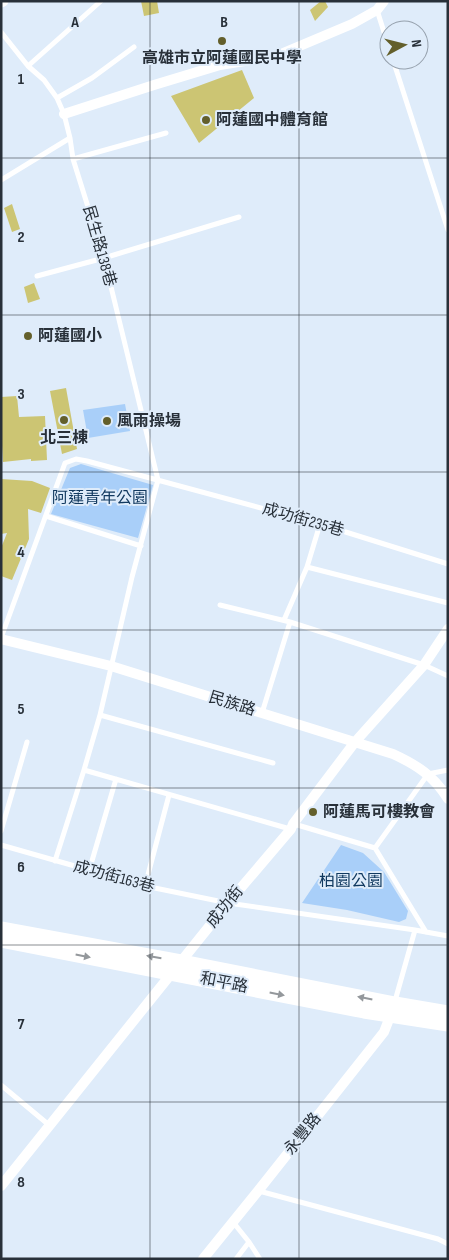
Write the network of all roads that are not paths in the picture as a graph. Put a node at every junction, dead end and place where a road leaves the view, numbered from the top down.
1 (101, 1) edge
2 (384, 1) edge
3 (377, 10) junction
4 (380, 20) edge
5 (1, 32) edge
6 (134, 47) dead end
7 (28, 66) junction
8 (396, 70) edge
9 (58, 98) junction
10 (64, 114) junction
11 (166, 133) dead end
12 (70, 138) junction
13 (73, 159) junction
14 (1, 180) edge
15 (239, 217) dead end
16 (448, 230) edge
17 (104, 258) junction
18 (37, 276) dead end
19 (158, 480) junction
20 (46, 516) junction
21 (320, 524) junction
22 (141, 546) junction
23 (448, 564) edge
24 (307, 567) junction
25 (448, 603) edge
26 (220, 604) dead end
27 (284, 620) junction
28 (290, 622) junction
29 (448, 629) edge
30 (1, 638) edge
31 (424, 664) junction
32 (111, 666) junction
33 (448, 676) edge
34 (262, 713) junction
35 (100, 715) junction
36 (27, 742) dead end
37 (355, 742) junction
38 (273, 763) dead end
39 (84, 770) junction
40 (448, 770) edge
41 (428, 774) junction
42 (116, 779) junction
43 (169, 795) junction
44 (448, 799) edge
45 (292, 827) junction
46 (1, 831) edge
47 (1, 845) edge
48 (374, 848) junction
49 (55, 861) junction
50 (89, 871) junction
51 (145, 886) junction
52 (228, 903) junction
53 (1, 929) edge
54 (415, 930) junction
55 (426, 932) junction
56 (448, 936) edge
57 (1, 940) edge
58 (177, 968) junction
59 (392, 1010) junction
60 (448, 1013) edge
61 (448, 1024) edge
62 (1, 1085) edge
63 (49, 1125) junction
64 (1, 1186) edge
65 (258, 1191) junction
66 (233, 1222) junction
67 (249, 1242) junction
68 (448, 1244) edge
69 (203, 1259) edge
70 (236, 1259) edge
71 (260, 1259) edge

1 - 7 lane
2 - 3 street
3 - 4 lane
3 - 10 street
5 - 7 lane, 民生路138巷
6 - 9 lane
7 - 9 lane, 民生路138巷
8 - 16 lane
9 - 10 lane, 民生路138巷
10 - 12 lane, 民生路138巷
11 - 13 lane
12 - 13 lane, 民生路138巷
12 - 14 lane
13 - 17 lane, 民生路138巷
15 - 17 lane
17 - 18 lane
17 - 19 lane, 民生路138巷
19 - 20 lane, 成功街235巷
19 - 21 lane, 成功街235巷
19 - 22 lane
20 - 22 lane
20 - 30 lane
21 - 23 lane, 成功街235巷
21 - 24 lane
22 - 32 lane
24 - 25 lane
24 - 27 lane
26 - 27 lane
27 - 28 lane
28 - 31 lane
28 - 34 lane
29 - 31 street, 成功街
30 - 32 street, 民族路
31 - 33 lane
31 - 37 street, 成功街
32 - 34 street, 民族路
32 - 35 lane
34 - 37 street, 民族路
35 - 38 lane
35 - 39 lane
36 - 46 lane
37 - 41 street, 民族路
37 - 45 street, 成功街
39 - 42 lane
39 - 49 lane
40 - 41 lane
41 - 44 street, 民族路
41 - 48 lane
42 - 43 lane
42 - 50 lane
43 - 45 lane
43 - 51 lane
45 - 48 lane
45 - 52 street, 成功街
47 - 49 lane, 成功街163巷
48 - 55 lane
49 - 50 lane, 成功街163巷
50 - 51 lane, 成功街163巷
51 - 52 lane, 成功街163巷
52 - 54 lane, 成功街163巷
52 - 58 street, 成功街
58 -> 53 main road, 和平路
54 - 55 lane, 成功街163巷
54 - 59 lane
55 - 56 lane, 成功街163巷
57 -> 58 main road, 和平路
58 - 59 main road, 和平路
58 - 63 street, 成功街
59 - 60 main road, 和平路
59 - 61 main road, 和平路
59 - 65 street, 永豐路
62 - 63 lane
63 - 64 street, 成功街
65 - 66 street, 永豐路
65 - 68 lane
66 - 67 lane
66 - 69 street, 永豐路
67 - 70 lane
67 - 71 lane

